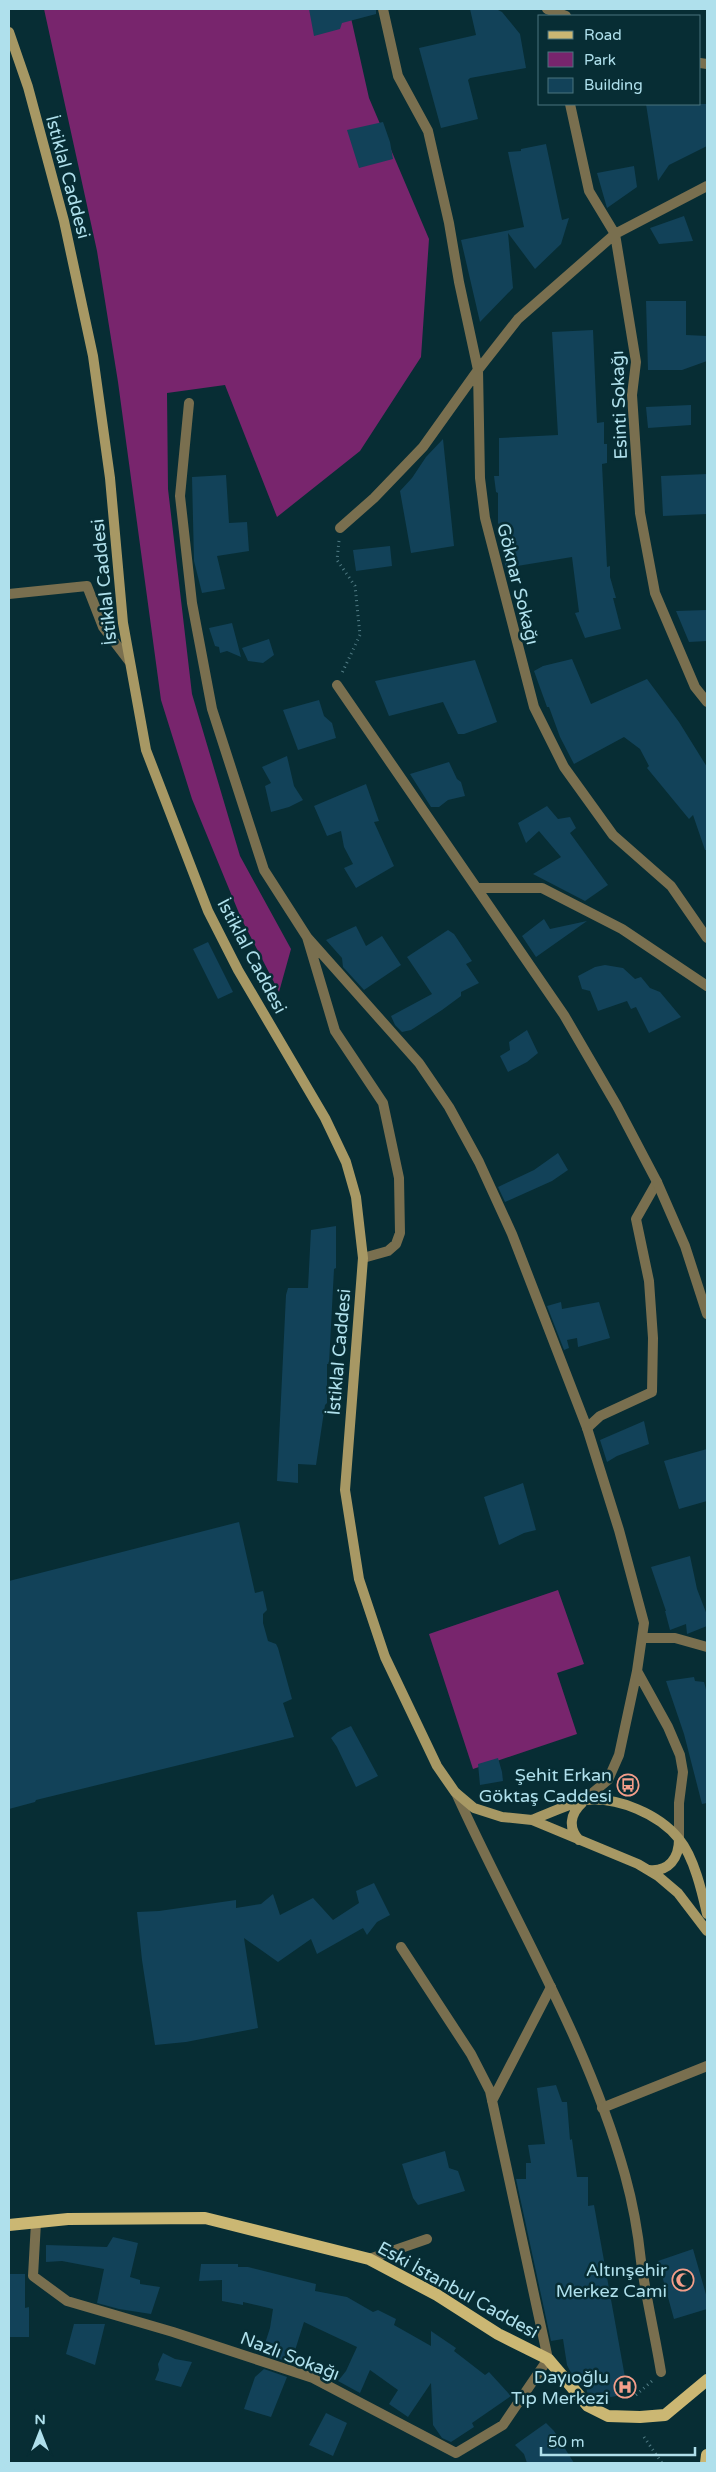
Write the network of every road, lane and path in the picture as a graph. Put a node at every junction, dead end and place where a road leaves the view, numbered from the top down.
1 (383, 9) edge
2 (547, 9) edge
3 (563, 15) edge
4 (9, 32) edge
5 (570, 105) edge
6 (707, 186) edge
7 (615, 234) junction
8 (478, 370) junction
9 (189, 403) dead end
10 (340, 528) joint
11 (9, 594) edge
12 (129, 661) junction
13 (337, 684) joint
14 (707, 702) edge
15 (477, 888) junction
16 (308, 937) junction
17 (707, 938) edge
18 (707, 986) edge
19 (656, 1182) junction
20 (363, 1258) junction
21 (707, 1314) edge
22 (587, 1428) junction
23 (642, 1638) junction
24 (707, 1647) edge
25 (638, 1671) junction
26 (455, 1792) junction
27 (584, 1800) junction
28 (532, 1820) junction
29 (680, 1839) junction
30 (580, 1841) junction
31 (648, 1870) junction
32 (707, 1914) edge
33 (707, 1931) edge
34 (401, 1947) dead end
35 (551, 1987) junction
36 (707, 2066) edge
37 (492, 2101) junction
38 (602, 2108) junction
39 (36, 2222) junction
40 (9, 2225) edge
41 (427, 2239) dead end
42 (368, 2259) junction
43 (548, 2359) junction
44 (662, 2372) dead end
45 (707, 2380) edge
46 (644, 2437) dead end
47 (707, 2455) edge
48 (662, 2463) edge
49 (706, 2463) edge

1 - 8 street, Göknar Sokağı
2 - 3 street
4 - 12 main road, İstiklal Caddesi
5 - 7 street, Esinti Sokağı
6 - 7 street
7 - 8 street
7 - 14 street, Esinti Sokağı
8 - 10 street
8 - 17 street, Göknar Sokağı
9 - 16 street
10 - 13 path
11 - 12 street
12 - 20 main road, İstiklal Caddesi
13 - 15 street
15 - 18 street
15 - 19 street
16 - 20 street
16 - 22 street
19 - 21 street
19 - 22 street
20 - 26 main road, İstiklal Caddesi
22 - 23 street
23 - 24 street
23 - 25 street
25 - 27 street
25 - 29 street
26 - 28 main road, İstiklal Caddesi
26 - 35 street
27 - 28 main road, İstiklal Caddesi
27 - 29 main road, İstiklal Caddesi
27 - 30 main road
28 - 30 main road, İstiklal Caddesi
29 - 31 main road
29 - 32 main road, İstiklal Caddesi
30 - 31 main road, İstiklal Caddesi
31 - 33 main road, İstiklal Caddesi
34 - 37 street
35 - 37 street
35 - 38 street
36 - 38 street
37 - 43 street
38 - 44 street
39 - 40 main road, Eski İstanbul Caddesi
39 - 42 main road, Eski İstanbul Caddesi
39 - 43 street, Nazlı Sokağı
41 - 42 street
42 - 43 main road, Eski İstanbul Caddesi
43 - 45 main road, Eski İstanbul Caddesi
46 - 48 path
47 - 49 main road

